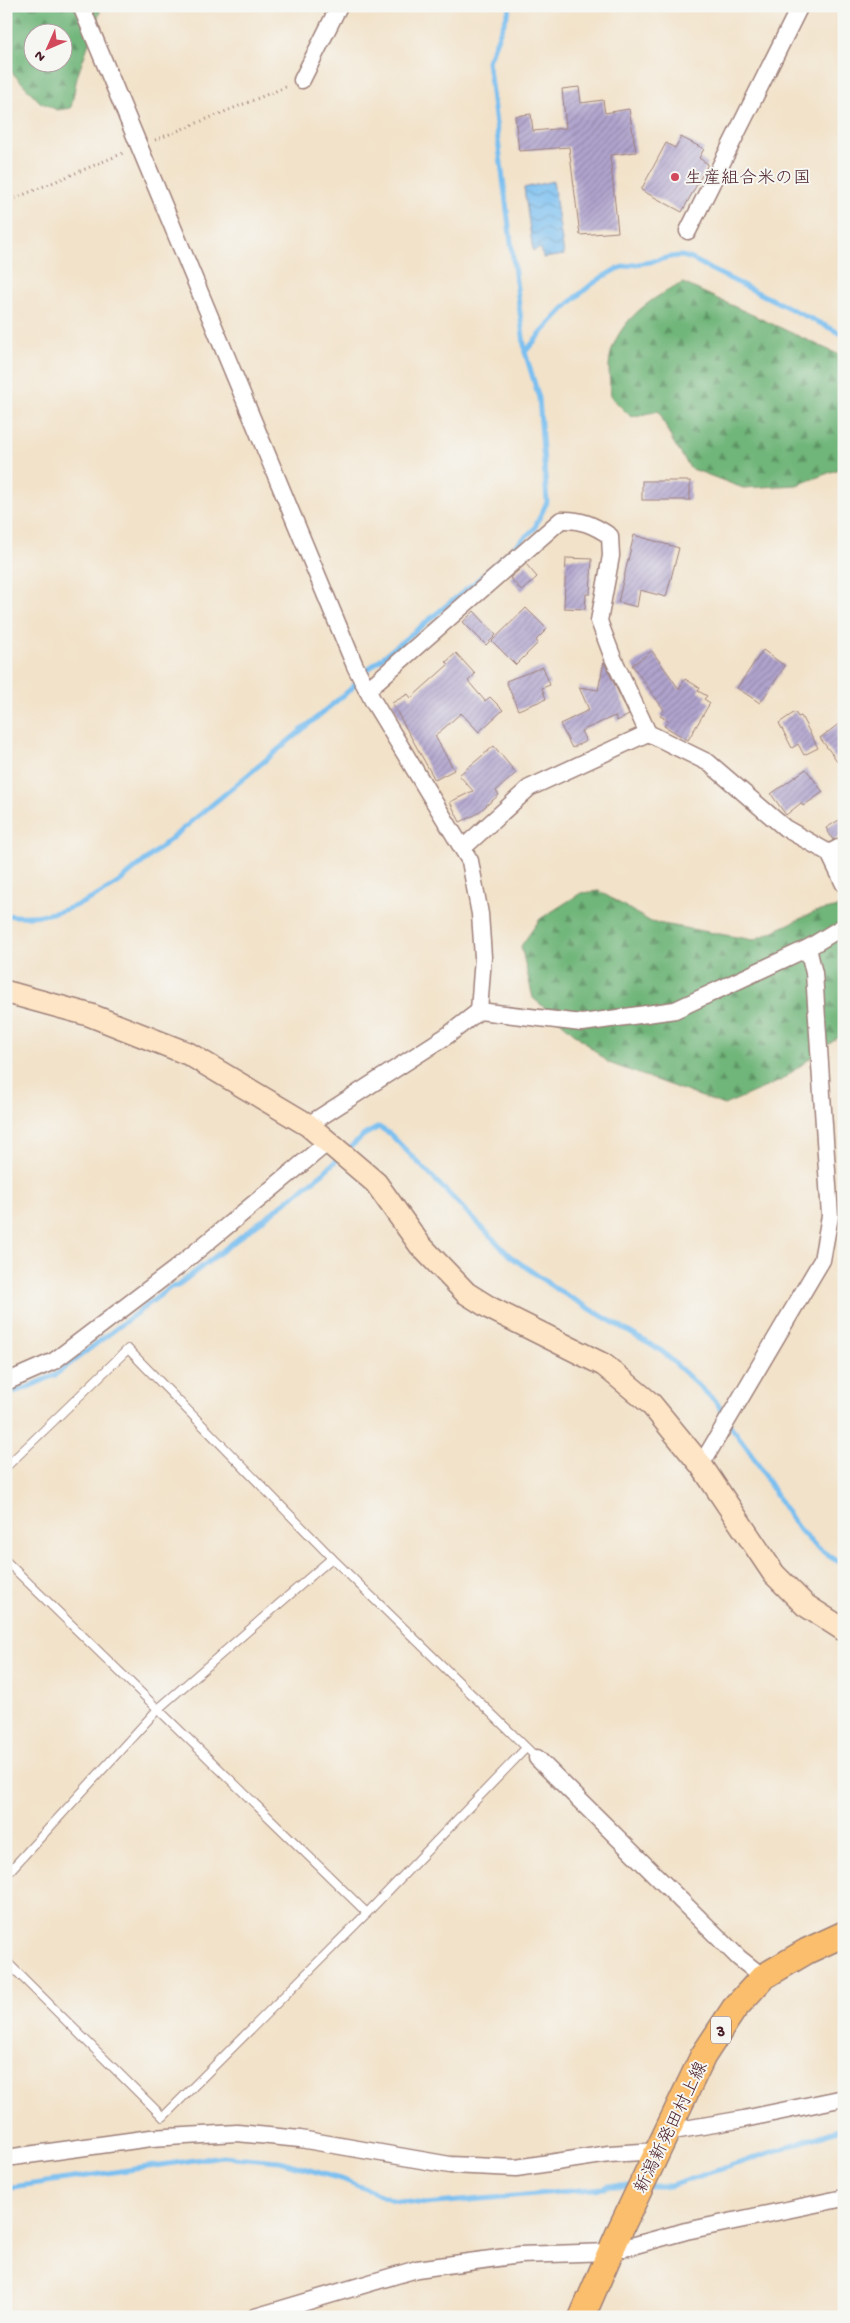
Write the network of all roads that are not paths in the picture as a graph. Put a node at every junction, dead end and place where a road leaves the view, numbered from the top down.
1 (81, 6) edge
2 (339, 6) edge
3 (800, 6) edge
4 (302, 80) dead end
5 (688, 231) dead end
6 (367, 690) junction
7 (648, 733) junction
8 (844, 845) edge
9 (463, 848) junction
10 (829, 853) junction
11 (844, 884) edge
12 (844, 926) edge
13 (808, 948) junction
14 (6, 992) edge
15 (478, 1011) junction
16 (308, 1124) junction
17 (328, 1142) junction
18 (830, 1216) junction
19 (844, 1226) edge
20 (6, 1382) edge
21 (701, 1465) junction
22 (6, 1467) edge
23 (332, 1558) junction
24 (6, 1561) edge
25 (844, 1630) edge
26 (158, 1709) junction
27 (532, 1753) junction
28 (6, 1875) edge
29 (367, 1913) junction
30 (844, 1934) edge
31 (6, 1961) edge
32 (762, 1977) junction
33 (844, 2098) edge
34 (658, 2152) junction
35 (6, 2158) edge
36 (844, 2198) edge
37 (615, 2241) junction
38 (255, 2317) edge
39 (582, 2317) edge

1 - 6 street
2 - 4 street
3 - 5 street
6 - 7 street
6 - 9 street
7 - 9 street
7 - 10 street
8 - 10 street
9 - 15 street
10 - 11 street
12 - 13 street
13 - 15 street
13 - 18 street
14 - 16 street
15 - 16 street
16 - 17 street
17 - 20 street
17 - 21 street
18 - 19 street
18 - 21 street
21 - 25 street
22 - 23 lane
23 - 26 lane
23 - 27 lane
24 - 26 lane
26 - 28 lane
26 - 29 lane
27 - 29 lane
27 - 32 street
29 - 31 lane
30 - 32 main road, 新潟新発田村上線 / 3
32 - 34 main road, 新潟新発田村上線 / 3
33 - 34 street
34 - 35 street
34 - 37 main road, 新潟新発田村上線 / 3
36 - 37 street
37 - 38 street
37 - 39 main road, 新潟新発田村上線 / 3

